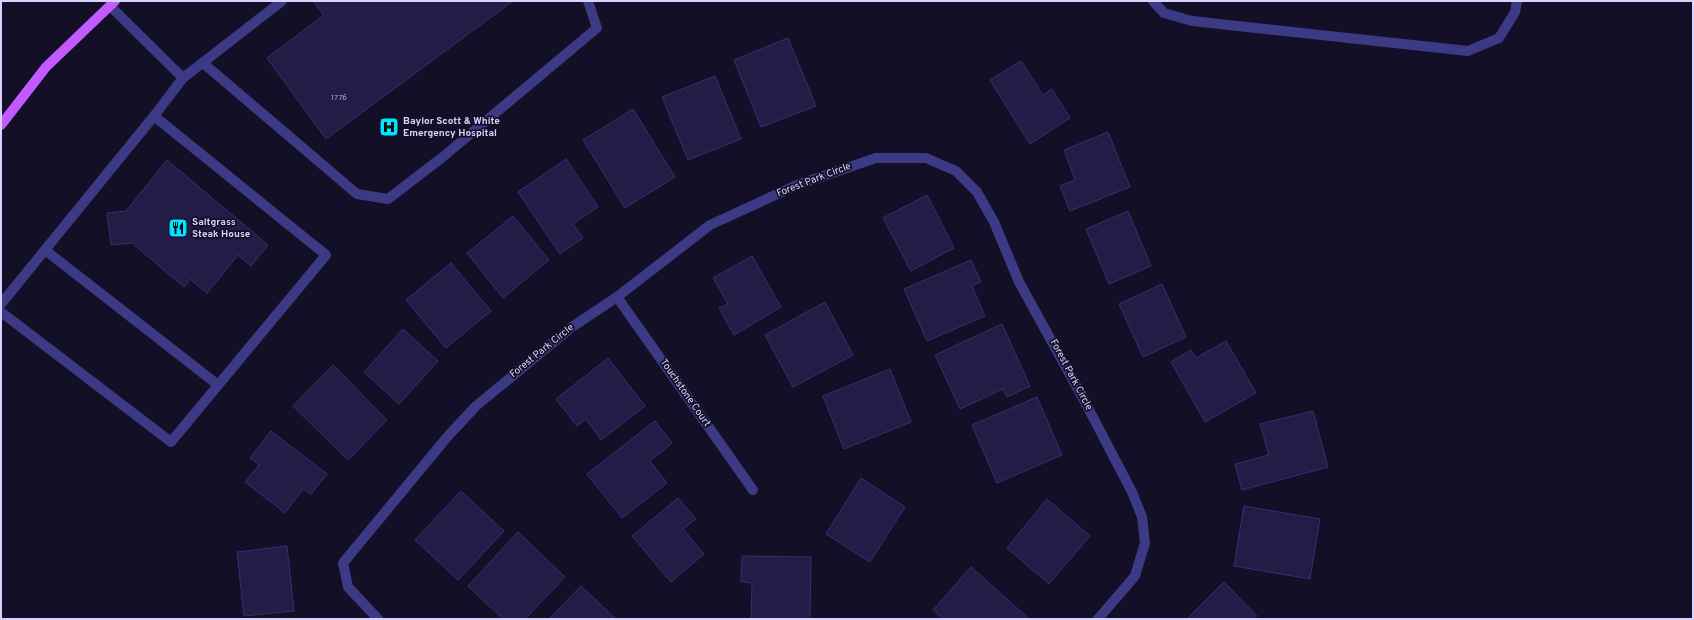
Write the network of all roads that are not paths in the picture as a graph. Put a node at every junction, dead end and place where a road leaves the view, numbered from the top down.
1 (282, 1) edge
2 (588, 1) edge
3 (1153, 1) edge
4 (1517, 1) edge
5 (112, 3) edge
6 (203, 63) junction
7 (183, 78) junction
8 (154, 116) junction
9 (1, 125) edge
10 (45, 250) junction
11 (617, 297) junction
12 (1, 304) edge
13 (1, 312) edge
14 (218, 385) junction
15 (753, 490) dead end
16 (378, 619) edge
17 (1098, 619) edge

1 - 6 street
2 - 6 street
3 - 4 street
5 - 7 street
5 - 9 main road
6 - 7 street
7 - 8 street
8 - 10 street
8 - 14 street
10 - 12 street
10 - 14 street
11 - 15 street, Touchstone Court
11 - 16 street, Forest Park Circle
11 - 17 street, Forest Park Circle
13 - 14 street

